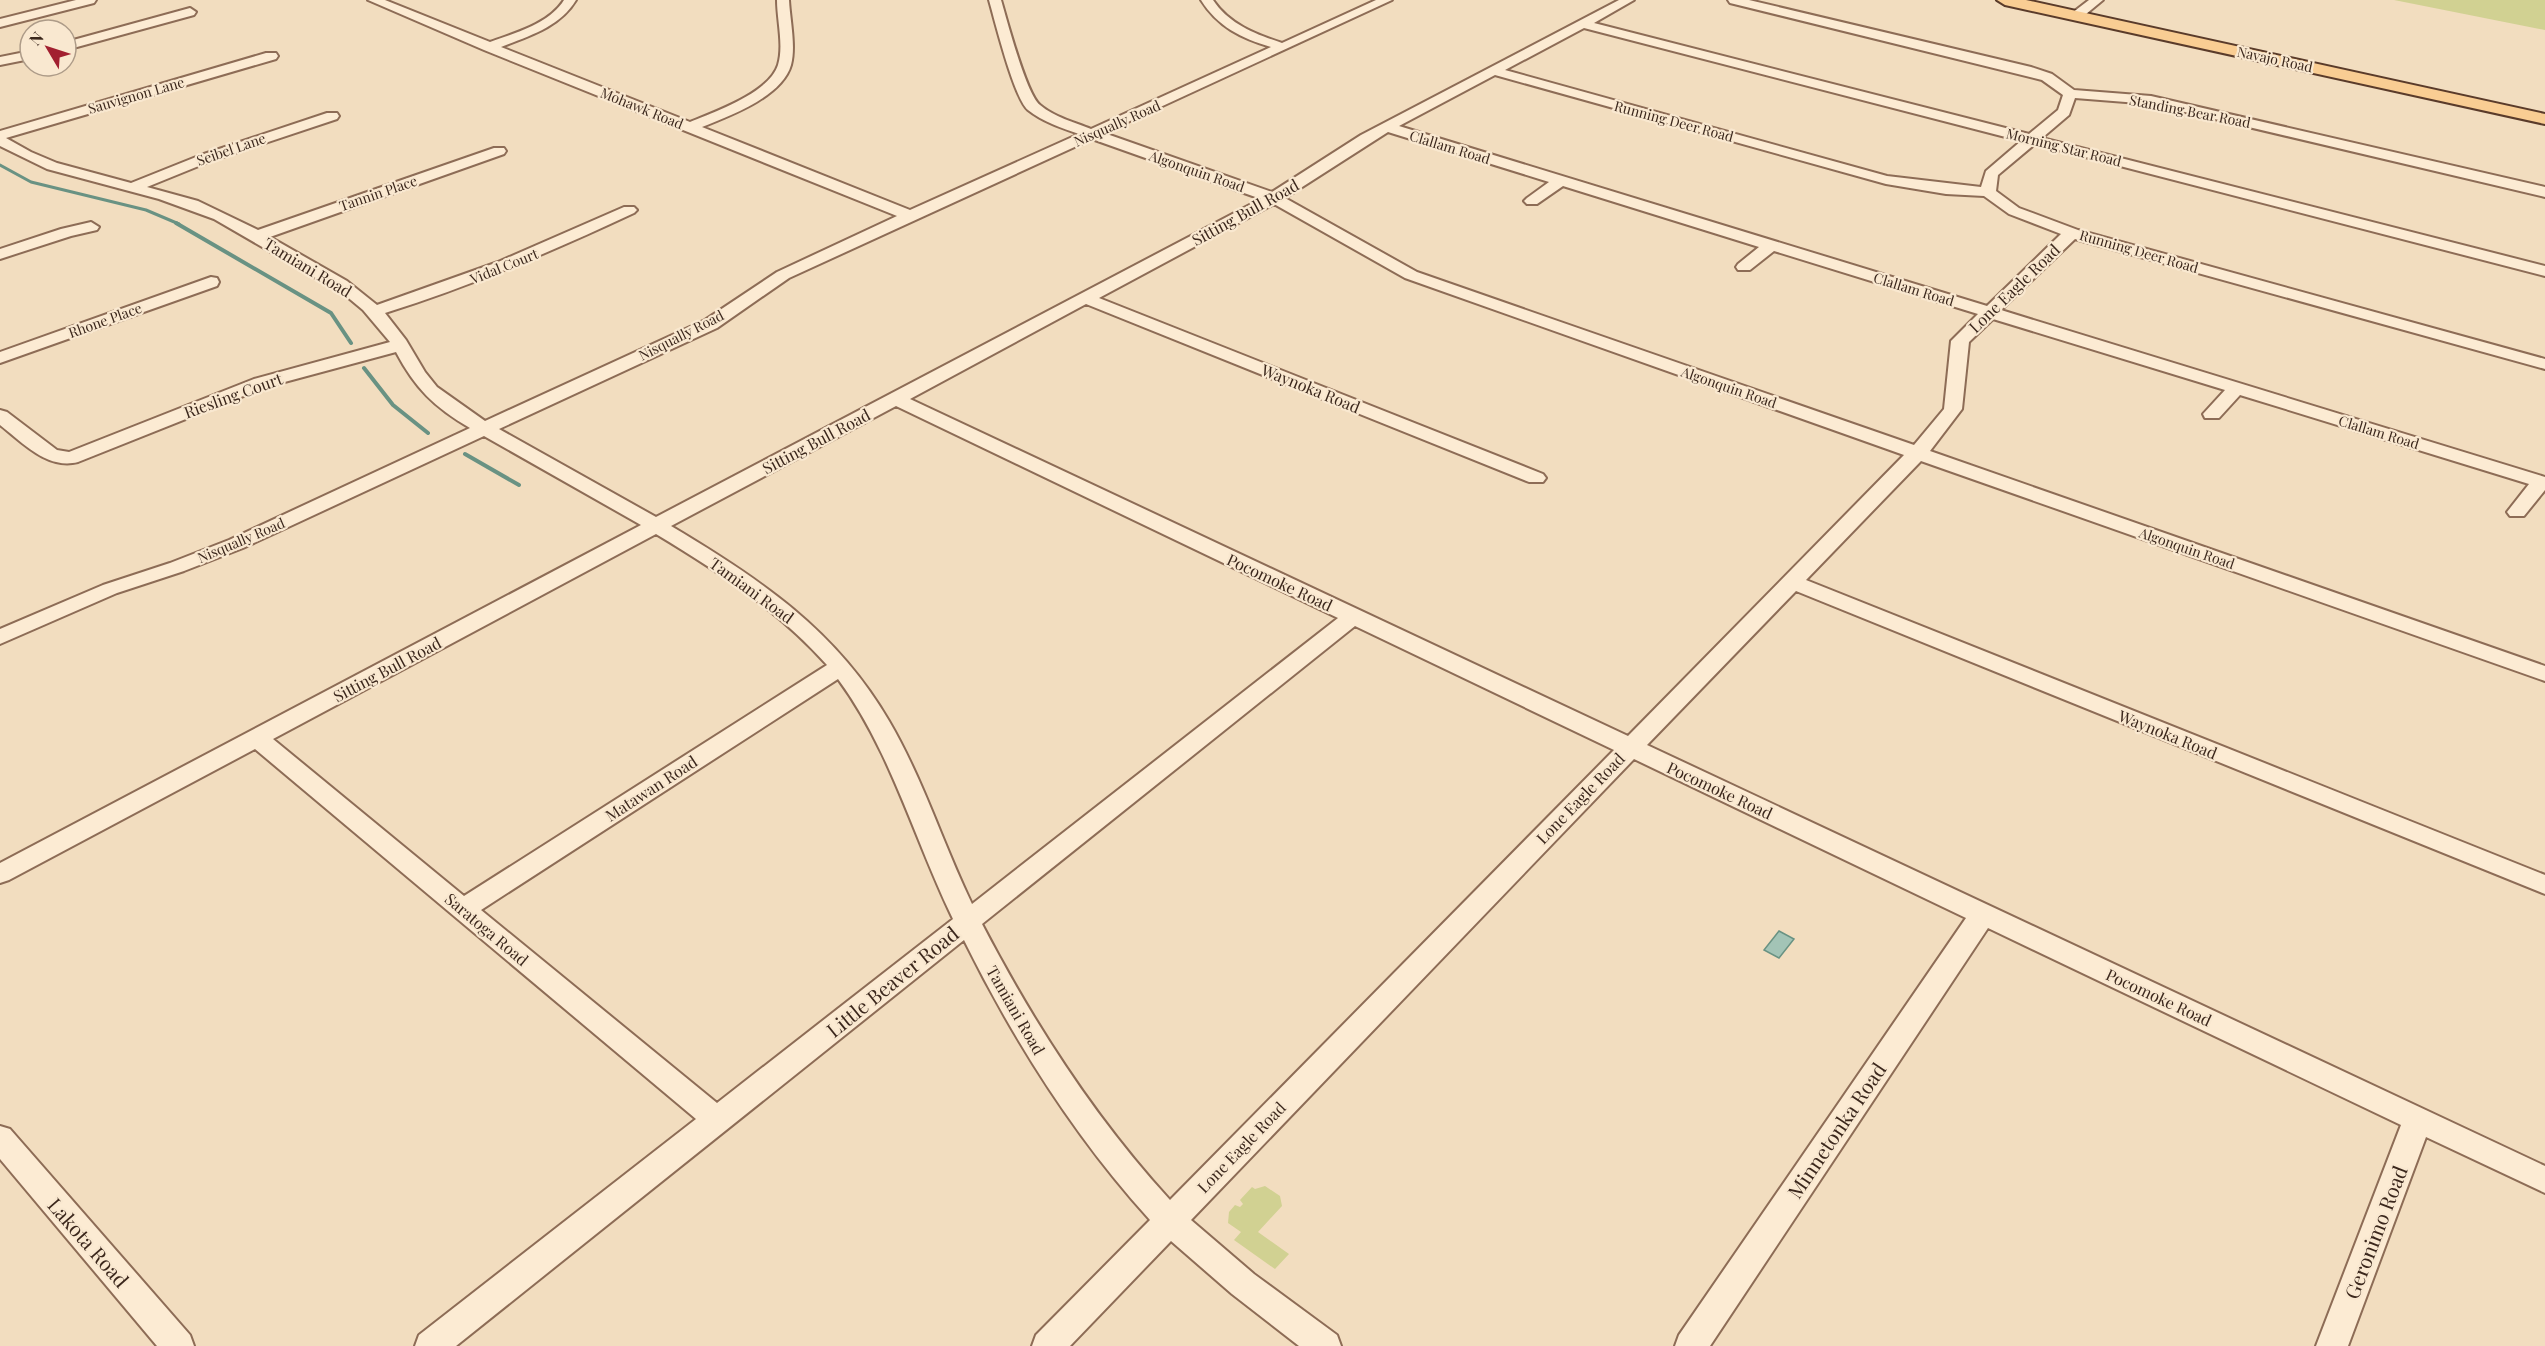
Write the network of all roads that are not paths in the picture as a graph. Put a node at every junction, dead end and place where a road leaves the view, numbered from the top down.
1 (90, 0) edge
2 (374, 0) edge
3 (570, 0) edge
4 (783, 0) edge
5 (995, 0) edge
6 (1207, 0) edge
7 (1386, 0) edge
8 (1628, 0) edge
9 (1734, 0) edge
10 (2005, 0) edge
11 (2097, 0) edge
12 (190, 12) dead end
13 (2076, 16) junction
14 (0, 23) edge
15 (1582, 24) junction
16 (78, 43) edge
17 (489, 47) junction
18 (1283, 47) junction
19 (272, 56) dead end
20 (18, 57) edge
21 (0, 61) edge
22 (1494, 71) junction
23 (2070, 94) junction
24 (332, 116) dead end
25 (2545, 119) edge
26 (690, 127) junction
27 (1387, 127) junction
28 (1092, 134) junction
29 (0, 135) edge
30 (2031, 139) junction
31 (0, 140) edge
32 (499, 151) dead end
33 (1560, 181) junction
34 (132, 188) junction
35 (1988, 192) junction
36 (2545, 192) edge
37 (1274, 198) junction
38 (1532, 201) dead end
39 (629, 210) dead end
40 (910, 216) junction
41 (91, 227) dead end
42 (2072, 233) junction
43 (257, 236) junction
44 (1771, 245) junction
45 (0, 254) edge
46 (1744, 267) dead end
47 (2545, 271) edge
48 (211, 282) dead end
49 (1086, 298) junction
50 (374, 311) junction
51 (1988, 311) junction
52 (400, 345) junction
53 (0, 358) edge
54 (2545, 364) edge
55 (2236, 389) junction
56 (895, 399) junction
57 (2212, 414) dead end
58 (0, 416) edge
59 (485, 428) junction
60 (1917, 453) junction
61 (1536, 478) dead end
62 (2543, 482) edge
63 (2517, 512) dead end
64 (656, 526) junction
65 (1792, 582) junction
66 (1353, 617) junction
67 (0, 637) edge
68 (840, 667) junction
69 (2545, 674) edge
70 (256, 738) junction
71 (1630, 748) junction
72 (0, 874) edge
73 (2545, 885) edge
74 (463, 909) junction
75 (1983, 914) junction
76 (967, 921) junction
77 (2418, 1119) junction
78 (718, 1120) junction
79 (0, 1138) edge
80 (2545, 1180) edge
81 (1170, 1220) junction
82 (178, 1346) edge
83 (431, 1346) edge
84 (1048, 1346) edge
85 (1325, 1346) edge
86 (1691, 1346) edge
87 (2332, 1346) edge

1 - 14 street
2 - 17 street, Mohawk Road
3 - 17 street
4 - 26 street
5 - 28 street, Algonquin Road
6 - 18 street
7 - 18 street, Nisqually Road
8 - 15 street, Sitting Bull Road
9 - 23 street
10 - 13 main road, Navajo Road
11 - 13 street
12 - 16 street
13 - 25 main road, Navajo Road
15 - 22 street, Sitting Bull Road
15 - 30 street, Morning Star Road
17 - 26 street, Mohawk Road
18 - 28 street, Nisqually Road
19 - 29 street, Sauvignon Lane
20 - 21 street
22 - 27 street, Sitting Bull Road
22 - 35 street, Running Deer Road
23 - 30 street
23 - 36 street, Standing Bear Road
24 - 34 street, Seibel Lane
26 - 40 street, Mohawk Road
27 - 33 street, Clallam Road
27 - 37 street, Sitting Bull Road
28 - 37 street, Algonquin Road
28 - 40 street, Nisqually Road
30 - 35 street
30 - 47 street, Morning Star Road
31 - 34 street, Tamiani Road
32 - 43 street, Tannin Place
33 - 38 street
33 - 44 street, Clallam Road
34 - 43 street, Tamiani Road
35 - 42 street, Running Deer Road
37 - 49 street, Sitting Bull Road
37 - 60 street, Algonquin Road
39 - 50 street, Vidal Court
40 - 59 street, Nisqually Road
41 - 45 street
42 - 51 street, Lone Eagle Road
42 - 54 street, Running Deer Road
43 - 50 street, Tamiani Road
44 - 46 street
44 - 51 street, Clallam Road
48 - 53 street, Rhone Place
49 - 56 street, Sitting Bull Road
49 - 61 street, Waynoka Road
50 - 52 street, Tamiani Road
51 - 55 street, Clallam Road
51 - 60 street, Lone Eagle Road
52 - 58 street, Riesling Court
52 - 59 street, Tamiani Road
55 - 57 street
55 - 62 street, Clallam Road
56 - 64 street, Sitting Bull Road
56 - 66 street, Pocomoke Road
59 - 64 street, Tamiani Road
59 - 67 street, Nisqually Road
60 - 65 street, Lone Eagle Road
60 - 69 street, Algonquin Road
62 - 63 street
64 - 68 street, Tamiani Road
64 - 70 street, Sitting Bull Road
65 - 71 street, Lone Eagle Road
65 - 73 street, Waynoka Road
66 - 71 street, Pocomoke Road
66 - 76 street, Little Beaver Road
68 - 74 street, Matawan Road
68 - 76 street, Tamiani Road
70 - 72 street, Sitting Bull Road
70 - 74 street, Saratoga Road
71 - 75 street, Pocomoke Road
71 - 81 street, Lone Eagle Road
74 - 78 street, Saratoga Road
75 - 77 street, Pocomoke Road
75 - 86 street, Minnetonka Road
76 - 78 street, Little Beaver Road
76 - 81 street, Tamiani Road
77 - 80 street, Pocomoke Road
77 - 87 street, Geronimo Road
78 - 83 street, Little Beaver Road
79 - 82 street, Lakota Road
81 - 84 street, Lone Eagle Road
81 - 85 street, Tamiani Road

